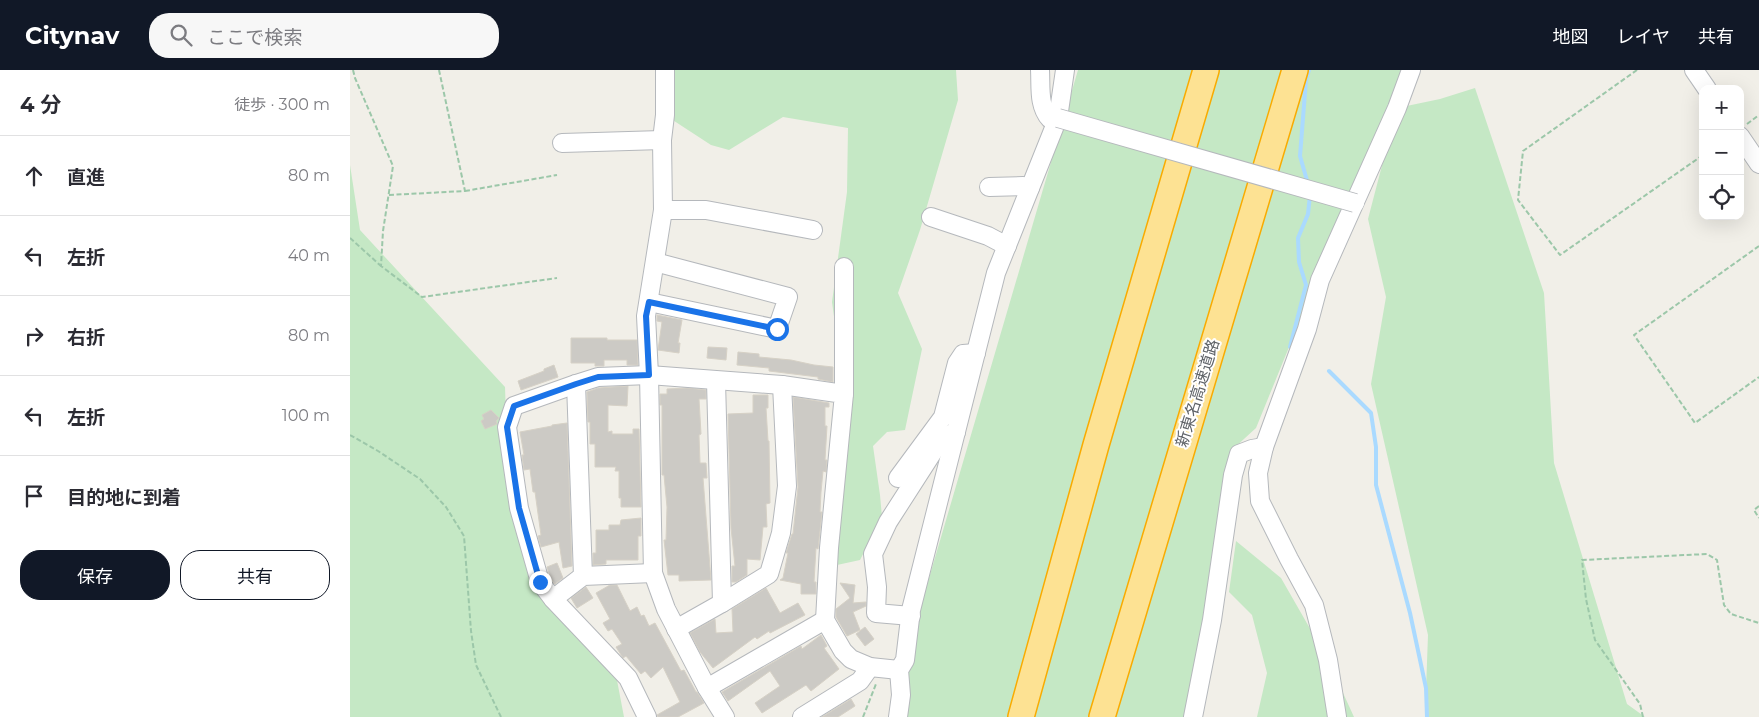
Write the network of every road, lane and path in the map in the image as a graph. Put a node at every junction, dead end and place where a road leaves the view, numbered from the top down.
1 (353, 70) edge
2 (439, 70) edge
3 (665, 70) edge
4 (1040, 70) edge
5 (1065, 70) edge
6 (1206, 70) edge
7 (1295, 70) edge
8 (1412, 70) edge
9 (1637, 70) edge
10 (1694, 70) edge
11 (1704, 85) edge
12 (1759, 115) edge
13 (1058, 118) junction
14 (1744, 130) edge
15 (1744, 133) edge
16 (662, 140) junction
17 (562, 143) dead end
18 (1699, 158) edge
19 (1759, 164) edge
20 (557, 175) dead end
21 (989, 187) dead end
22 (1030, 188) junction
23 (465, 191) junction
24 (388, 196) junction
25 (1355, 204) junction
26 (664, 210) junction
27 (931, 217) dead end
28 (813, 230) dead end
29 (350, 238) edge
30 (1007, 246) junction
31 (1759, 246) edge
32 (655, 262) junction
33 (381, 266) junction
34 (844, 267) dead end
35 (556, 278) dead end
36 (649, 302) junction
37 (976, 353) junction
38 (649, 375) junction
39 (1759, 376) edge
40 (716, 381) junction
41 (576, 384) junction
42 (782, 386) junction
43 (844, 394) junction
44 (956, 432) junction
45 (350, 435) edge
46 (1264, 447) junction
47 (898, 478) dead end
48 (1759, 506) edge
49 (1759, 518) edge
50 (653, 573) junction
51 (583, 576) junction
52 (553, 599) junction
53 (722, 603) junction
54 (911, 616) junction
55 (824, 620) junction
56 (1759, 623) edge
57 (676, 629) junction
58 (870, 667) junction
59 (899, 670) junction
60 (707, 688) junction
61 (501, 717) edge
62 (647, 717) edge
63 (725, 717) edge
64 (802, 717) edge
65 (863, 717) edge
66 (898, 717) edge
67 (1021, 717) edge
68 (1102, 717) edge
69 (1193, 717) edge
70 (1337, 717) edge
71 (1643, 717) edge

1 - 24 path
2 - 23 path
3 - 16 street
4 - 13 street
5 - 13 street
6 - 67 highway
7 - 68 highway, 新東名高速道路
8 - 25 street
9 - 18 path
10 - 11 street
12 - 14 path
13 - 22 street
13 - 25 street, bridge
15 - 19 street
16 - 17 street
16 - 26 street
20 - 23 path
21 - 22 street
22 - 30 street
23 - 24 path
24 - 33 path
25 - 46 street
26 - 28 street
26 - 32 street
27 - 30 street
29 - 33 path
30 - 37 street
31 - 39 path
32 - 36 street
32 - 36 street
33 - 35 path
34 - 43 street
36 - 38 street
37 - 44 street
37 - 47 street
38 - 40 street
38 - 41 street
38 - 50 street
40 - 42 street
40 - 53 street
41 - 51 street
41 - 52 street
42 - 43 street
42 - 53 street
43 - 55 street
44 - 54 street
44 - 54 street
45 - 61 path
46 - 69 street
46 - 70 street
48 - 49 path
50 - 51 street
50 - 57 street
51 - 52 street
52 - 62 street
53 - 57 street
54 - 59 street
55 - 58 street
55 - 60 street
56 - 71 path
57 - 60 street
58 - 59 street
58 - 64 street
59 - 65 path
59 - 66 street
60 - 63 street

